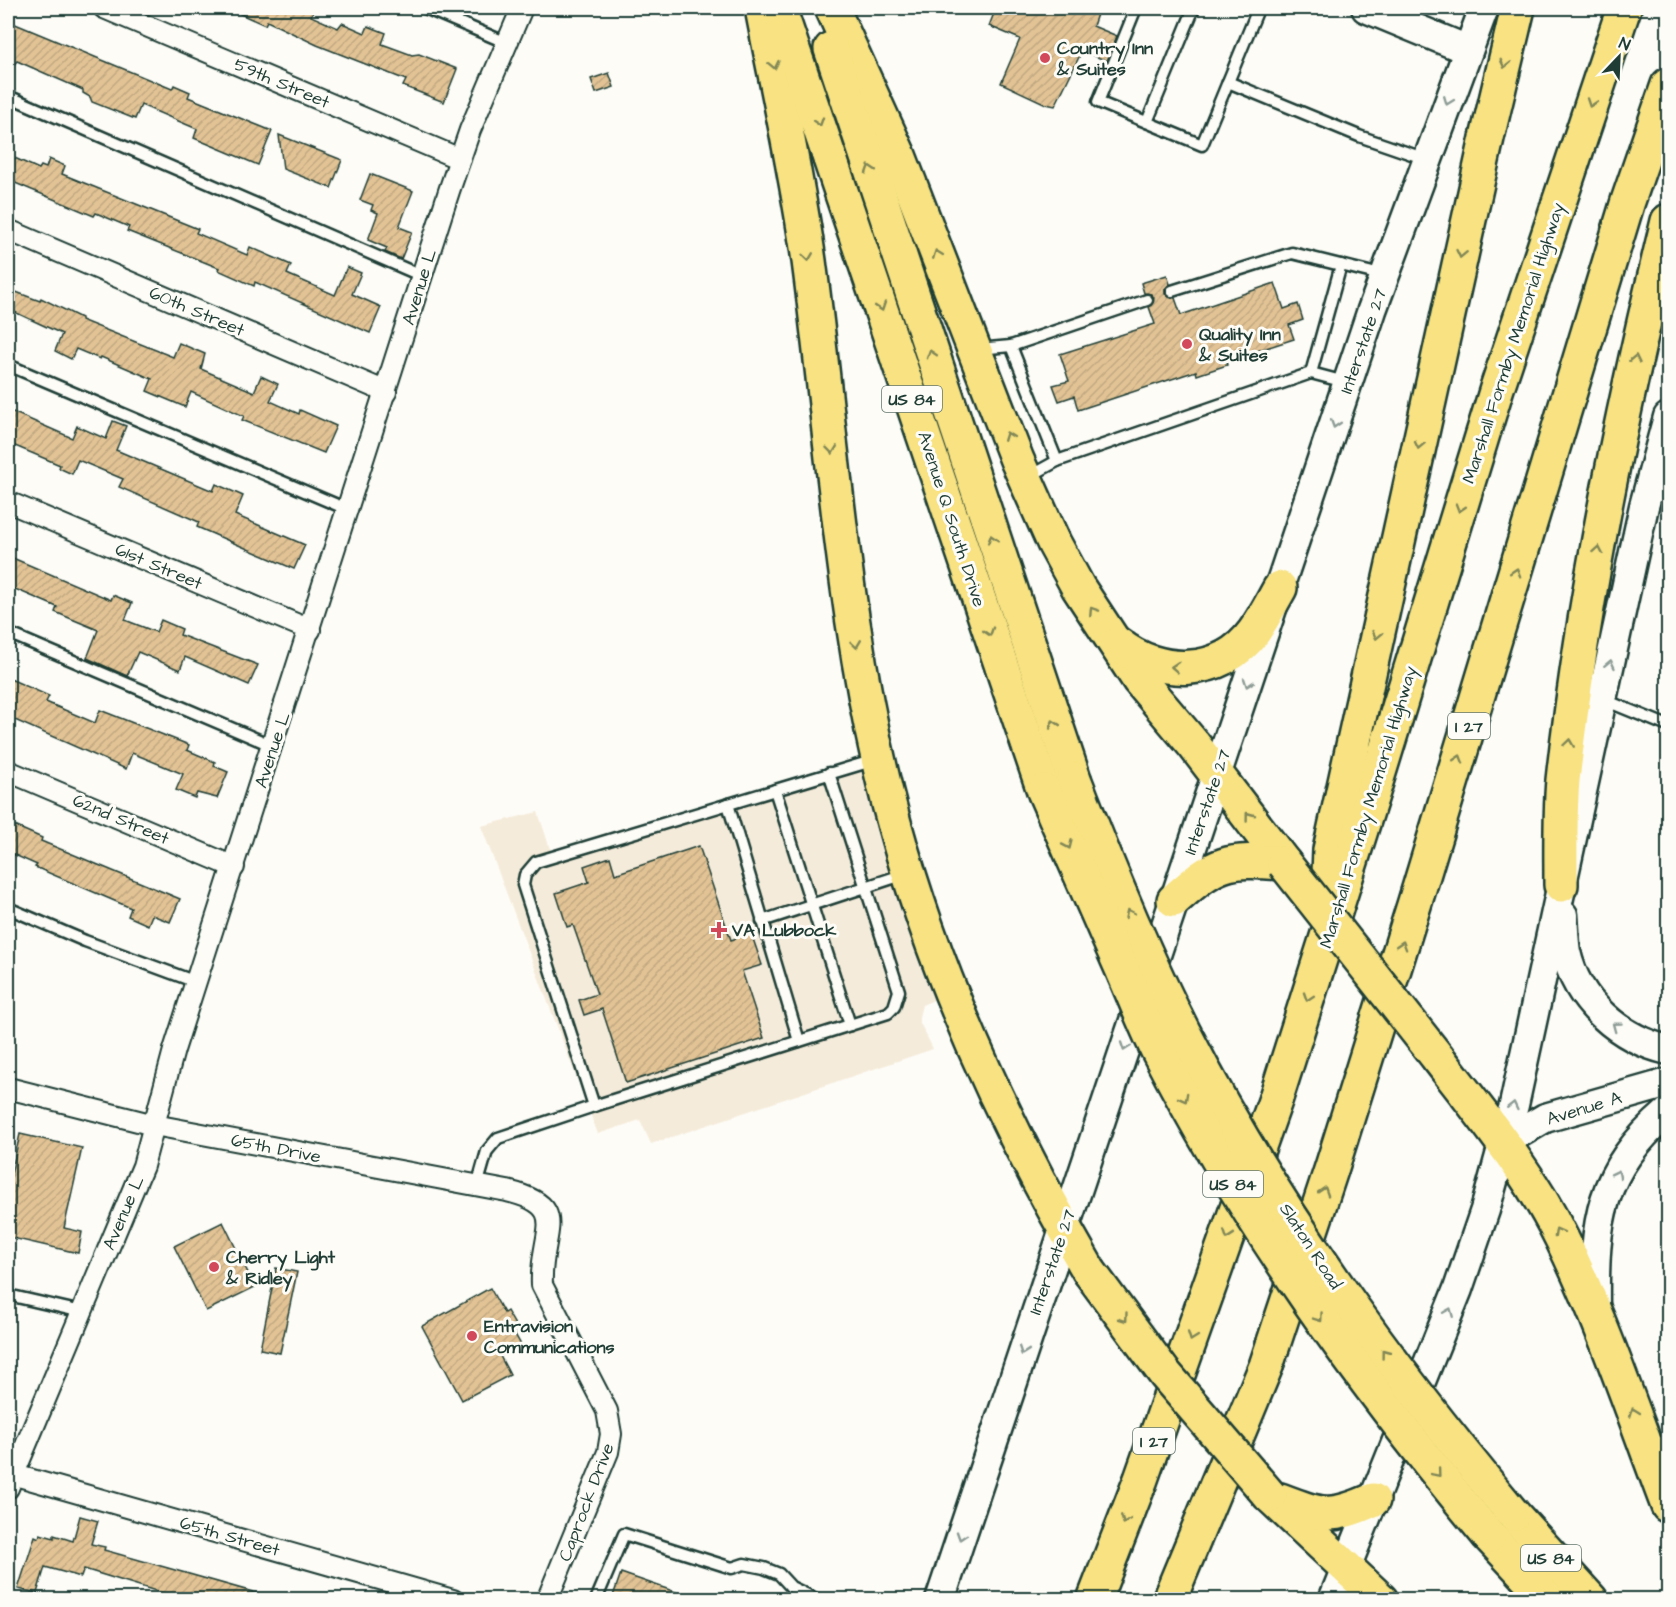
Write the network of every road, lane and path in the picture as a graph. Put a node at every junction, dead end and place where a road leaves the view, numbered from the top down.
1 (104, 8) edge
2 (425, 8) edge
3 (522, 8) edge
4 (762, 8) edge
5 (779, 8) edge
6 (818, 8) edge
7 (832, 8) edge
8 (1136, 8) edge
9 (1194, 8) edge
10 (1255, 8) edge
11 (1484, 8) edge
12 (1518, 8) edge
13 (1624, 8) edge
14 (1382, 11) edge
15 (507, 43) junction
16 (1468, 50) junction
17 (1228, 82) junction
18 (1668, 85) edge
19 (8, 96) edge
20 (1147, 122) junction
21 (460, 159) junction
22 (1426, 159) junction
23 (1668, 221) edge
24 (8, 230) edge
25 (1341, 265) junction
26 (422, 276) junction
27 (1385, 276) junction
28 (1172, 291) dead end
29 (1147, 300) dead end
30 (1011, 346) junction
31 (974, 350) junction
32 (8, 365) edge
33 (1311, 374) junction
34 (1348, 383) junction
35 (386, 392) junction
36 (1668, 417) edge
37 (1057, 461) junction
38 (1025, 479) junction
39 (8, 502) edge
40 (349, 510) junction
41 (1280, 588) junction
42 (310, 630) junction
43 (8, 633) edge
44 (1112, 640) junction
45 (1602, 699) junction
46 (1668, 726) edge
47 (273, 746) junction
48 (878, 759) junction
49 (8, 771) edge
50 (829, 773) junction
51 (1216, 774) junction
52 (1059, 785) junction
53 (776, 790) junction
54 (728, 804) junction
55 (1284, 863) junction
56 (234, 867) junction
57 (908, 873) junction
58 (1561, 885) junction
59 (866, 887) junction
60 (1174, 900) junction
61 (810, 906) junction
62 (8, 908) edge
63 (762, 921) junction
64 (1326, 941) junction
65 (196, 982) junction
66 (850, 1025) junction
67 (799, 1041) junction
68 (1668, 1050) edge
69 (1668, 1083) edge
70 (8, 1088) edge
71 (594, 1106) junction
72 (1668, 1112) edge
73 (154, 1125) junction
74 (1504, 1142) junction
75 (477, 1186) junction
76 (544, 1205) joint
77 (1064, 1228) junction
78 (8, 1294) edge
79 (82, 1312) junction
80 (1595, 1312) junction
81 (1266, 1366) junction
82 (1658, 1444) edge
83 (9, 1479) edge
84 (1270, 1496) junction
85 (1373, 1500) junction
86 (1668, 1506) edge
87 (1501, 1525) junction
88 (1345, 1569) junction
89 (453, 1599) edge
90 (548, 1599) edge
91 (596, 1599) edge
92 (818, 1599) edge
93 (940, 1599) edge
94 (1094, 1599) edge
95 (1169, 1599) edge
96 (1191, 1599) edge
97 (1333, 1599) edge
98 (1381, 1599) edge
99 (1549, 1599) edge
100 (1591, 1599) edge

1 - 21 street, 59th Street
2 - 15 lane
3 - 15 street, Avenue L
4 -> 48 highway
5 -> 52 highway, Avenue Q South Drive / US 84
52 -> 6 highway, Avenue Q South Drive / US 84
31 -> 7 highway
8 - 20 lane
9 - 20 lane
10 - 17 lane
11 - 16 main road, Interstate 27
12 -> 64 highway
13 -> 64 highway, Marshall Formby Memorial Highway / I 27
14 - 16 main road
15 - 21 street, Avenue L
16 -> 22 main road, Interstate 27
17 - 20 lane
17 - 22 lane
81 -> 18 highway, I 27
19 - 26 lane
21 - 26 street, Avenue L
22 - 27 main road, Interstate 27
58 -> 23 highway
24 - 35 street, 60th Street
25 - 27 lane
25 - 28 lane
25 - 33 lane
26 - 35 street, Avenue L
27 - 34 main road, Interstate 27
29 - 30 lane
30 - 31 lane
30 - 37 lane
38 -> 31 highway
32 - 40 lane
33 - 34 lane
33 - 37 lane
34 -> 41 main road, Interstate 27
35 - 40 street, Avenue L
45 -> 36 main road
37 - 38 lane
44 -> 38 highway
39 - 42 street, 61st Street
40 - 42 street, Avenue L
41 -> 44 highway
41 -> 51 main road, Interstate 27
42 - 47 street, Avenue L
43 - 47 lane
44 - 51 highway
45 - 46 lane
45 - 58 main road
47 - 56 street, Avenue L
48 - 50 lane
48 - 57 highway
49 - 56 street, 62nd Street
50 - 53 lane
50 - 59 lane
55 -> 51 highway
51 - 60 main road, Interstate 27
52 - 87 highway, Slaton Road / US 84, bridge
53 - 54 lane
53 - 61 lane
54 - 63 lane
54 - 71 lane
55 - 60 highway
55 - 74 highway, bridge
56 - 65 street, Avenue L
57 - 59 lane
57 - 77 highway
68 -> 58 main road
74 -> 58 main road
59 - 61 lane
59 - 66 lane
60 -> 77 main road, Interstate 27
61 - 63 lane
61 - 66 lane
62 - 65 lane
63 - 67 lane
64 -> 94 highway, Marshall Formby Memorial Highway / I 27
65 - 73 street, Avenue L
66 - 67 lane
67 - 71 lane
69 - 74 main road, Avenue A
70 - 73 street, 65th Drive
71 - 75 lane
80 -> 72 main road
73 - 75 street, 65th Drive
73 - 79 street, Avenue L
80 -> 74 highway
85 -> 74 main road
75 - 76 street, 65th Drive
76 - 90 street, Caprock Drive
77 -> 84 highway, bridge
77 -> 93 main road, Interstate 27
78 - 79 lane
79 - 83 street, Avenue L
82 -> 80 highway
81 - 95 highway, I 27
81 - 96 highway
82 - 86 highway
83 - 89 street, 65th Street
84 - 85 highway
84 - 88 highway
85 - 88 main road
87 - 99 highway, Slaton Road / US 84
87 - 100 highway, Slaton Road / US 84
88 - 97 main road
88 - 98 highway
91 - 92 lane

